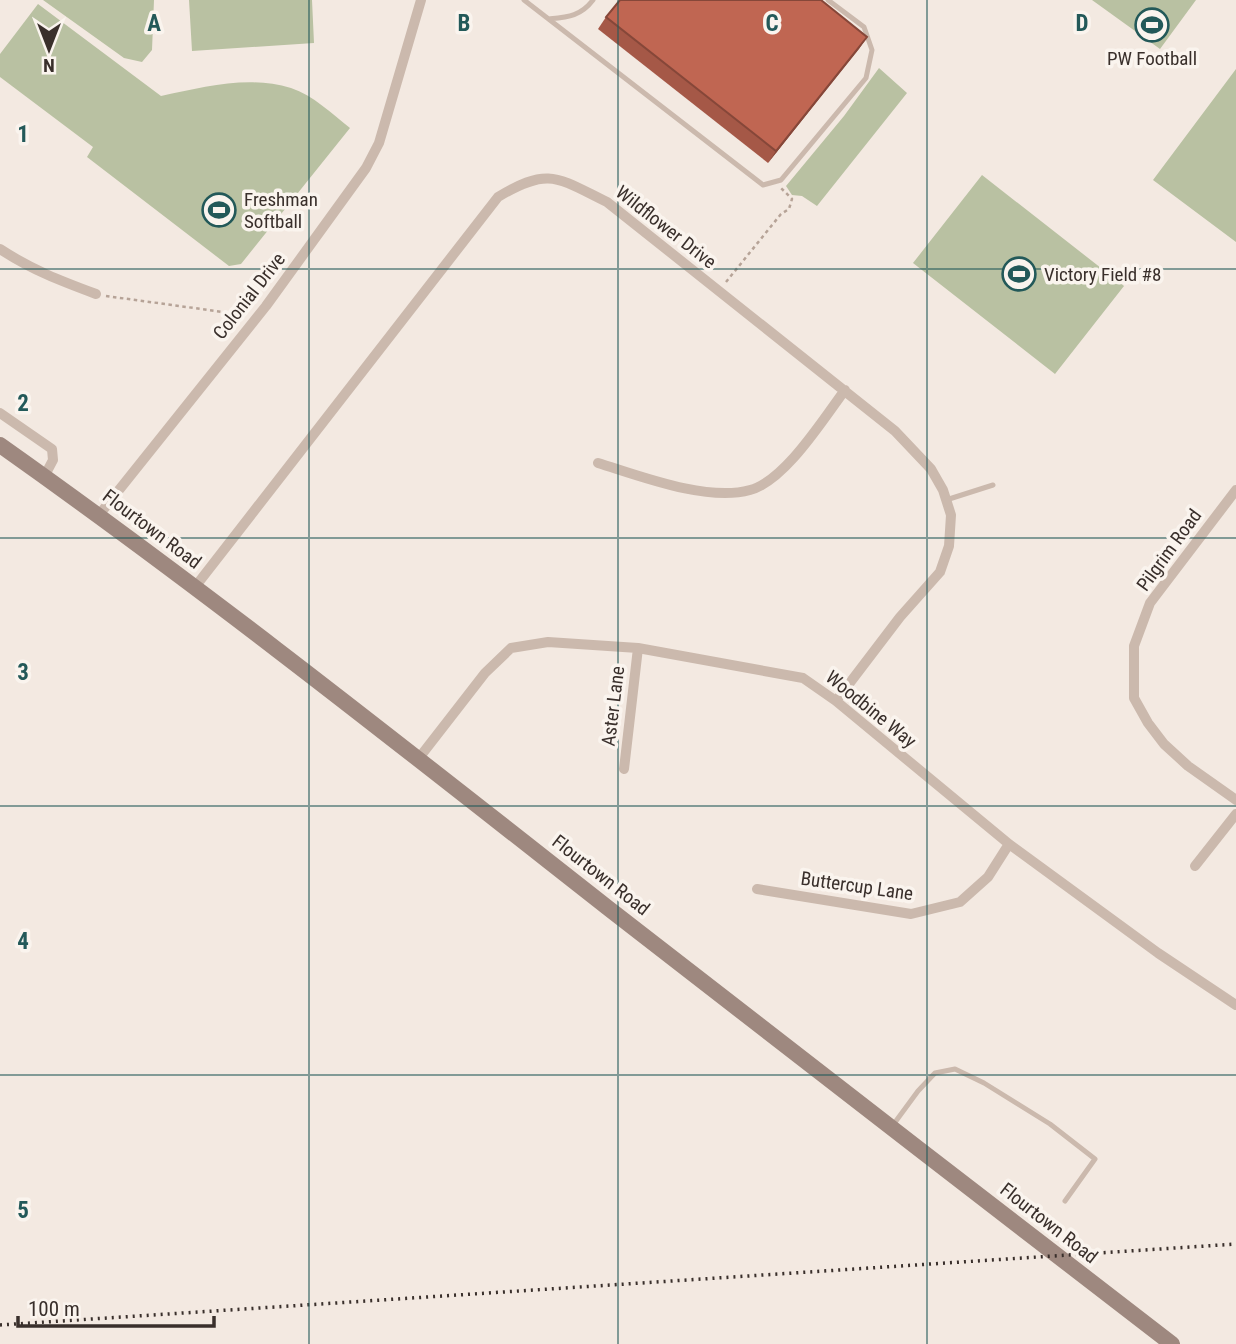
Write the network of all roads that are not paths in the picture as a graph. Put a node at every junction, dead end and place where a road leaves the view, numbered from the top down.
1 (421, 0) edge
2 (524, 0) edge
3 (593, 0) edge
4 (828, 0) edge
5 (549, 19) junction
6 (0, 249) edge
7 (96, 294) road end
8 (845, 390) junction
9 (0, 413) edge
10 (0, 445) edge
11 (598, 463) dead end
12 (44, 477) junction
13 (993, 485) dead end
14 (1236, 490) edge
15 (946, 499) junction
16 (99, 515) junction
17 (195, 587) junction
18 (638, 648) junction
19 (836, 701) junction
20 (419, 758) junction
21 (624, 769) dead end
22 (1236, 800) edge
23 (1236, 814) edge
24 (1009, 844) junction
25 (1195, 866) dead end
26 (757, 889) dead end
27 (1236, 1005) edge
28 (892, 1127) junction
29 (1065, 1201) dead end
30 (1172, 1344) edge

1 - 16 street, Colonial Drive
2 - 5 lane
3 - 5 lane
4 - 5 lane
6 - 7 street
8 - 11 street
8 - 15 street, Wildflower Drive
8 - 17 street, Wildflower Drive
9 - 12 street
10 - 12 main road, Flourtown Road
12 - 16 main road, Flourtown Road
13 - 15 lane
14 - 22 street, Pilgrim Road
15 - 19 street, Wildflower Drive
16 - 17 main road, Flourtown Road
17 - 20 main road, Flourtown Road
18 - 19 street, Woodbine Way
18 - 20 street, Woodbine Way
18 - 21 street, Aster Lane
19 - 24 street, Woodbine Way
20 - 28 main road, Flourtown Road
23 - 25 street
24 - 26 street, Buttercup Lane
24 - 27 street, Woodbine Way
28 - 29 lane
28 - 30 main road, Flourtown Road

